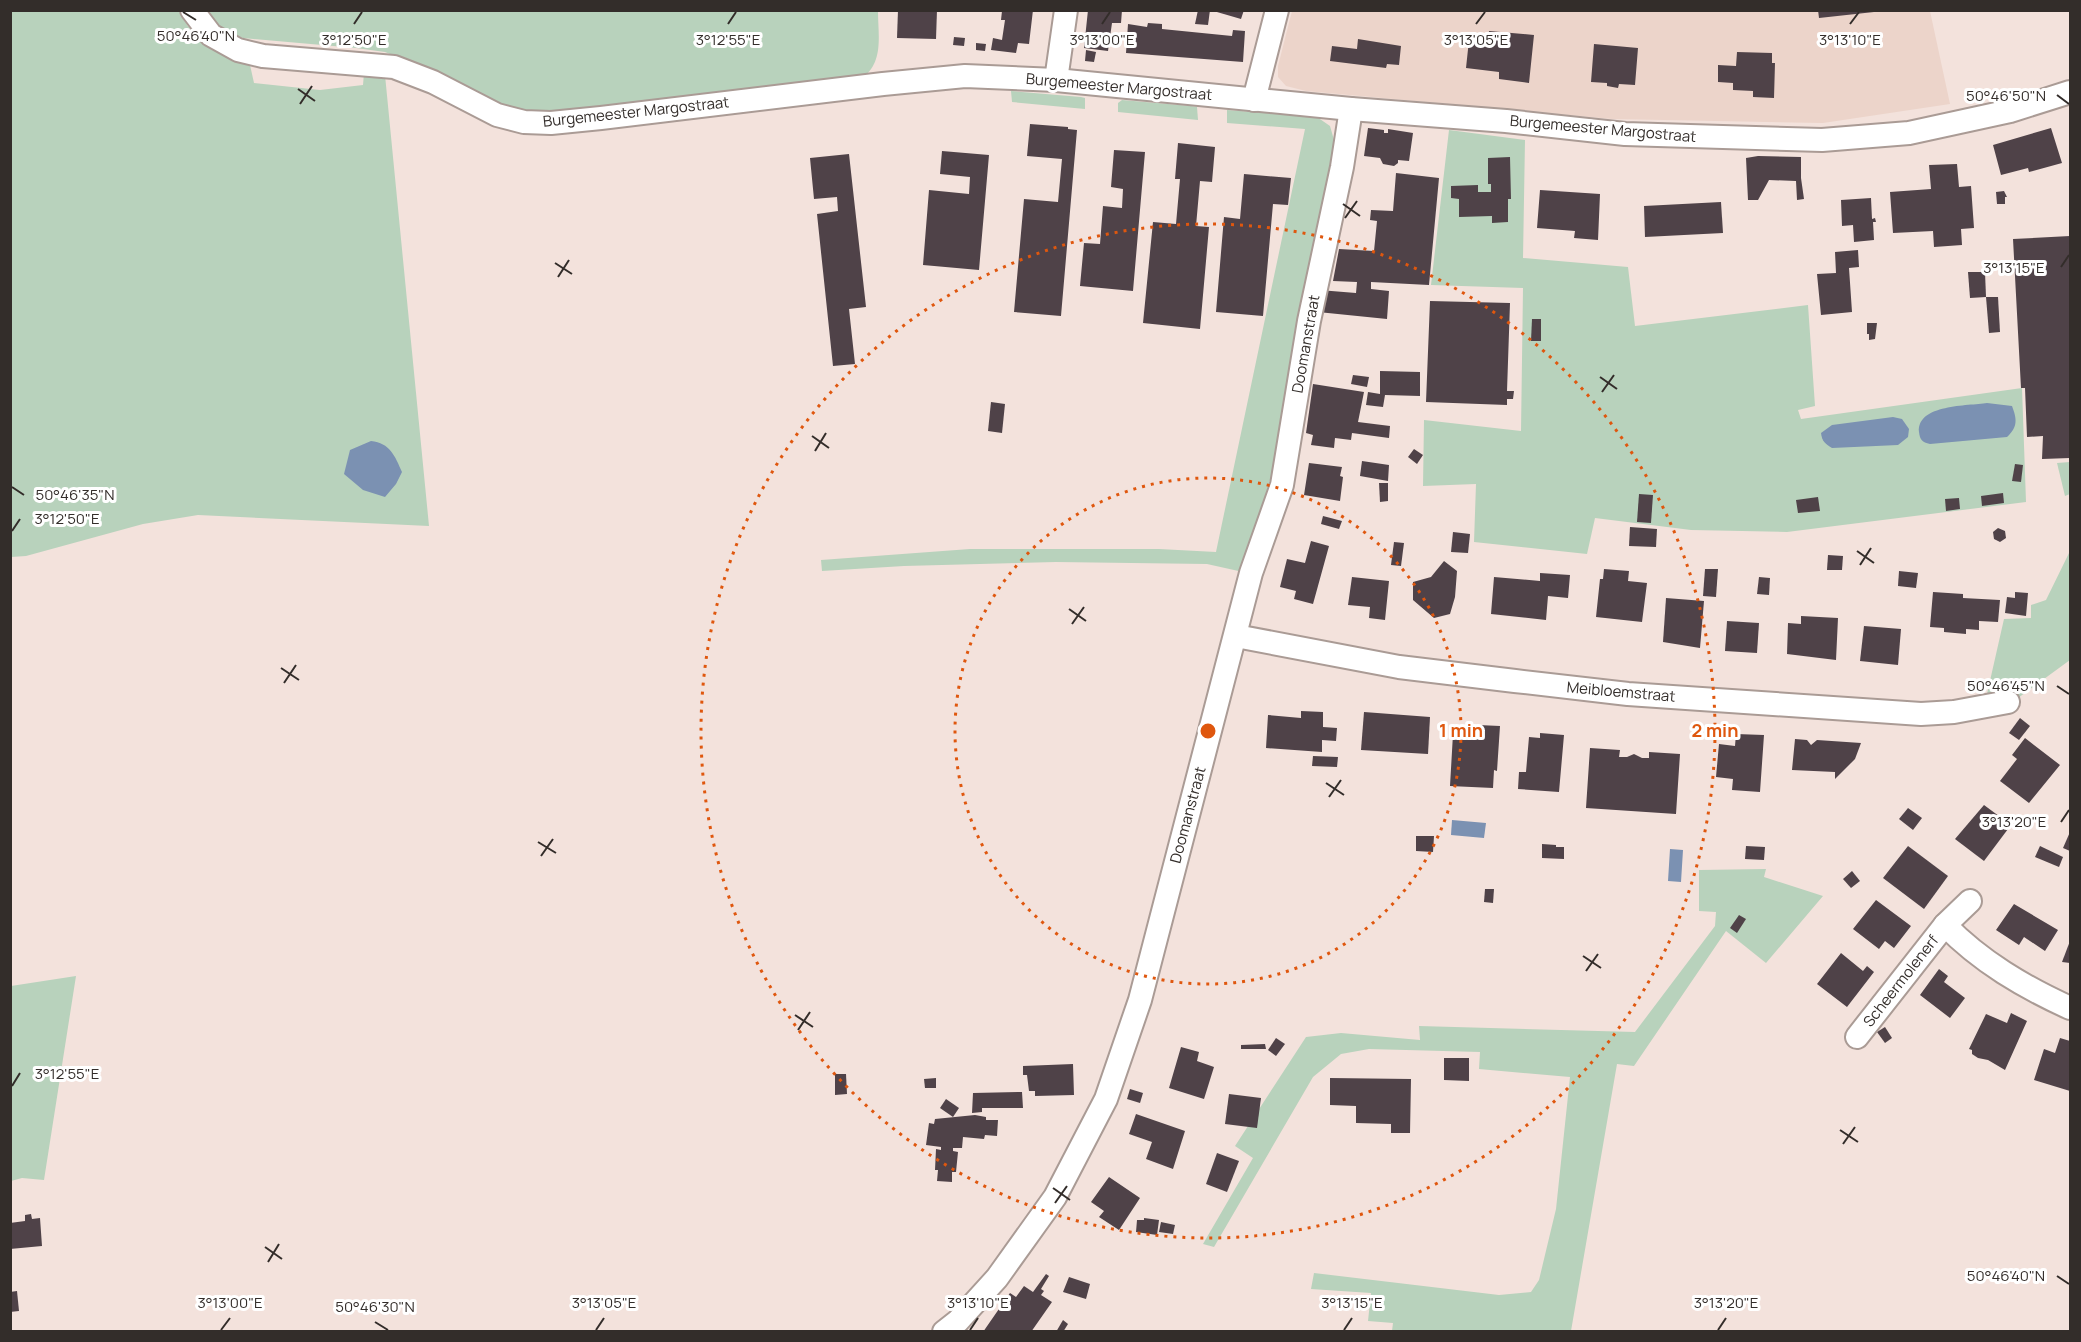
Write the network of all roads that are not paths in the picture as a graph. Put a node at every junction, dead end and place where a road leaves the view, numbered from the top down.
1 (192, 10) edge
2 (1066, 10) edge
3 (1277, 10) edge
4 (1056, 80) junction
5 (2070, 92) edge
6 (1254, 100) junction
7 (1351, 109) junction
8 (1236, 636) junction
9 (2008, 702) dead end
10 (1971, 900) dead end
11 (1945, 925) junction
12 (2070, 1008) edge
13 (1857, 1037) dead end
14 (944, 1332) edge

1 - 4 street, Burgemeester Margostraat
2 - 4 street
3 - 6 street
4 - 6 street, Burgemeester Margostraat
5 - 7 street, Burgemeester Margostraat
6 - 7 street, Burgemeester Margostraat
7 - 8 street, Doomanstraat
8 - 9 street, Meibloemstraat
8 - 14 street, Doomanstraat
10 - 11 street, Scheermolenerf
11 - 12 street, Scheermolenerf
11 - 13 street, Scheermolenerf

